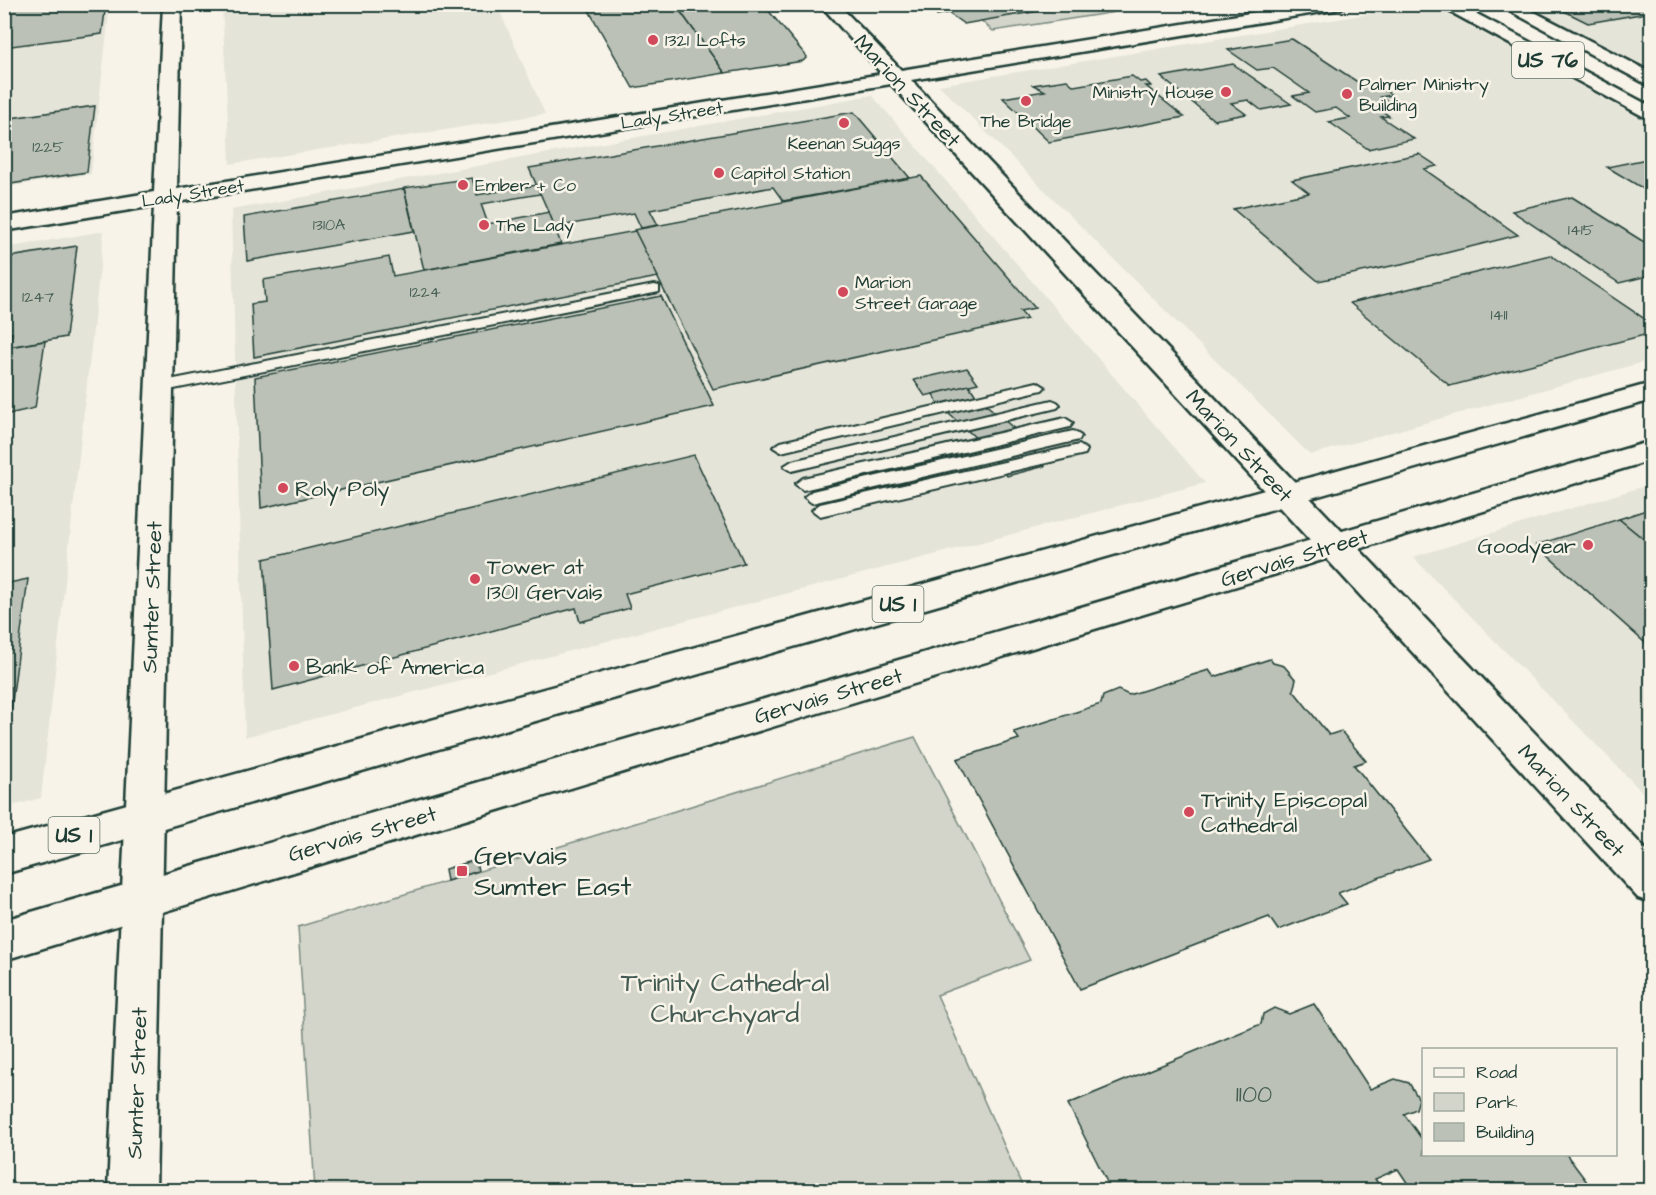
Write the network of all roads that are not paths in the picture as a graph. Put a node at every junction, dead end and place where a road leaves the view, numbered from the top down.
1 (172, 4) edge
2 (828, 4) edge
3 (1340, 4) edge
4 (1444, 4) edge
5 (1505, 4) edge
6 (896, 78) junction
7 (1652, 81) edge
8 (1652, 115) edge
9 (166, 198) junction
10 (4, 224) edge
11 (654, 289) dead end
12 (159, 387) junction
13 (1652, 391) edge
14 (1055, 411) junction
15 (1652, 450) edge
16 (796, 472) junction
17 (1287, 495) junction
18 (1334, 546) junction
19 (144, 815) junction
20 (4, 856) edge
21 (1652, 885) edge
22 (141, 898) junction
23 (4, 940) edge
24 (132, 1191) edge

1 - 9 street, Sumter Street
2 - 6 street, Marion Street
3 - 6 street, Lady Street
4 - 8 street, US 76
5 - 7 street, US 76
6 - 9 street, Lady Street
6 - 17 street, Marion Street
9 - 10 street, Lady Street
9 - 12 street, Sumter Street
11 - 12 lane
12 - 19 street, Sumter Street
13 - 17 street, US 1
14 - 16 lane
14 - 16 lane
14 - 16 lane
14 - 16 lane
15 - 18 street, Gervais Street
17 - 18 street, Marion Street
17 - 19 street, US 1
18 - 21 street, Marion Street
18 - 22 street, Gervais Street
19 - 20 street, US 1
19 - 22 street, Sumter Street
22 - 23 street, Gervais Street
22 - 24 street, Sumter Street

